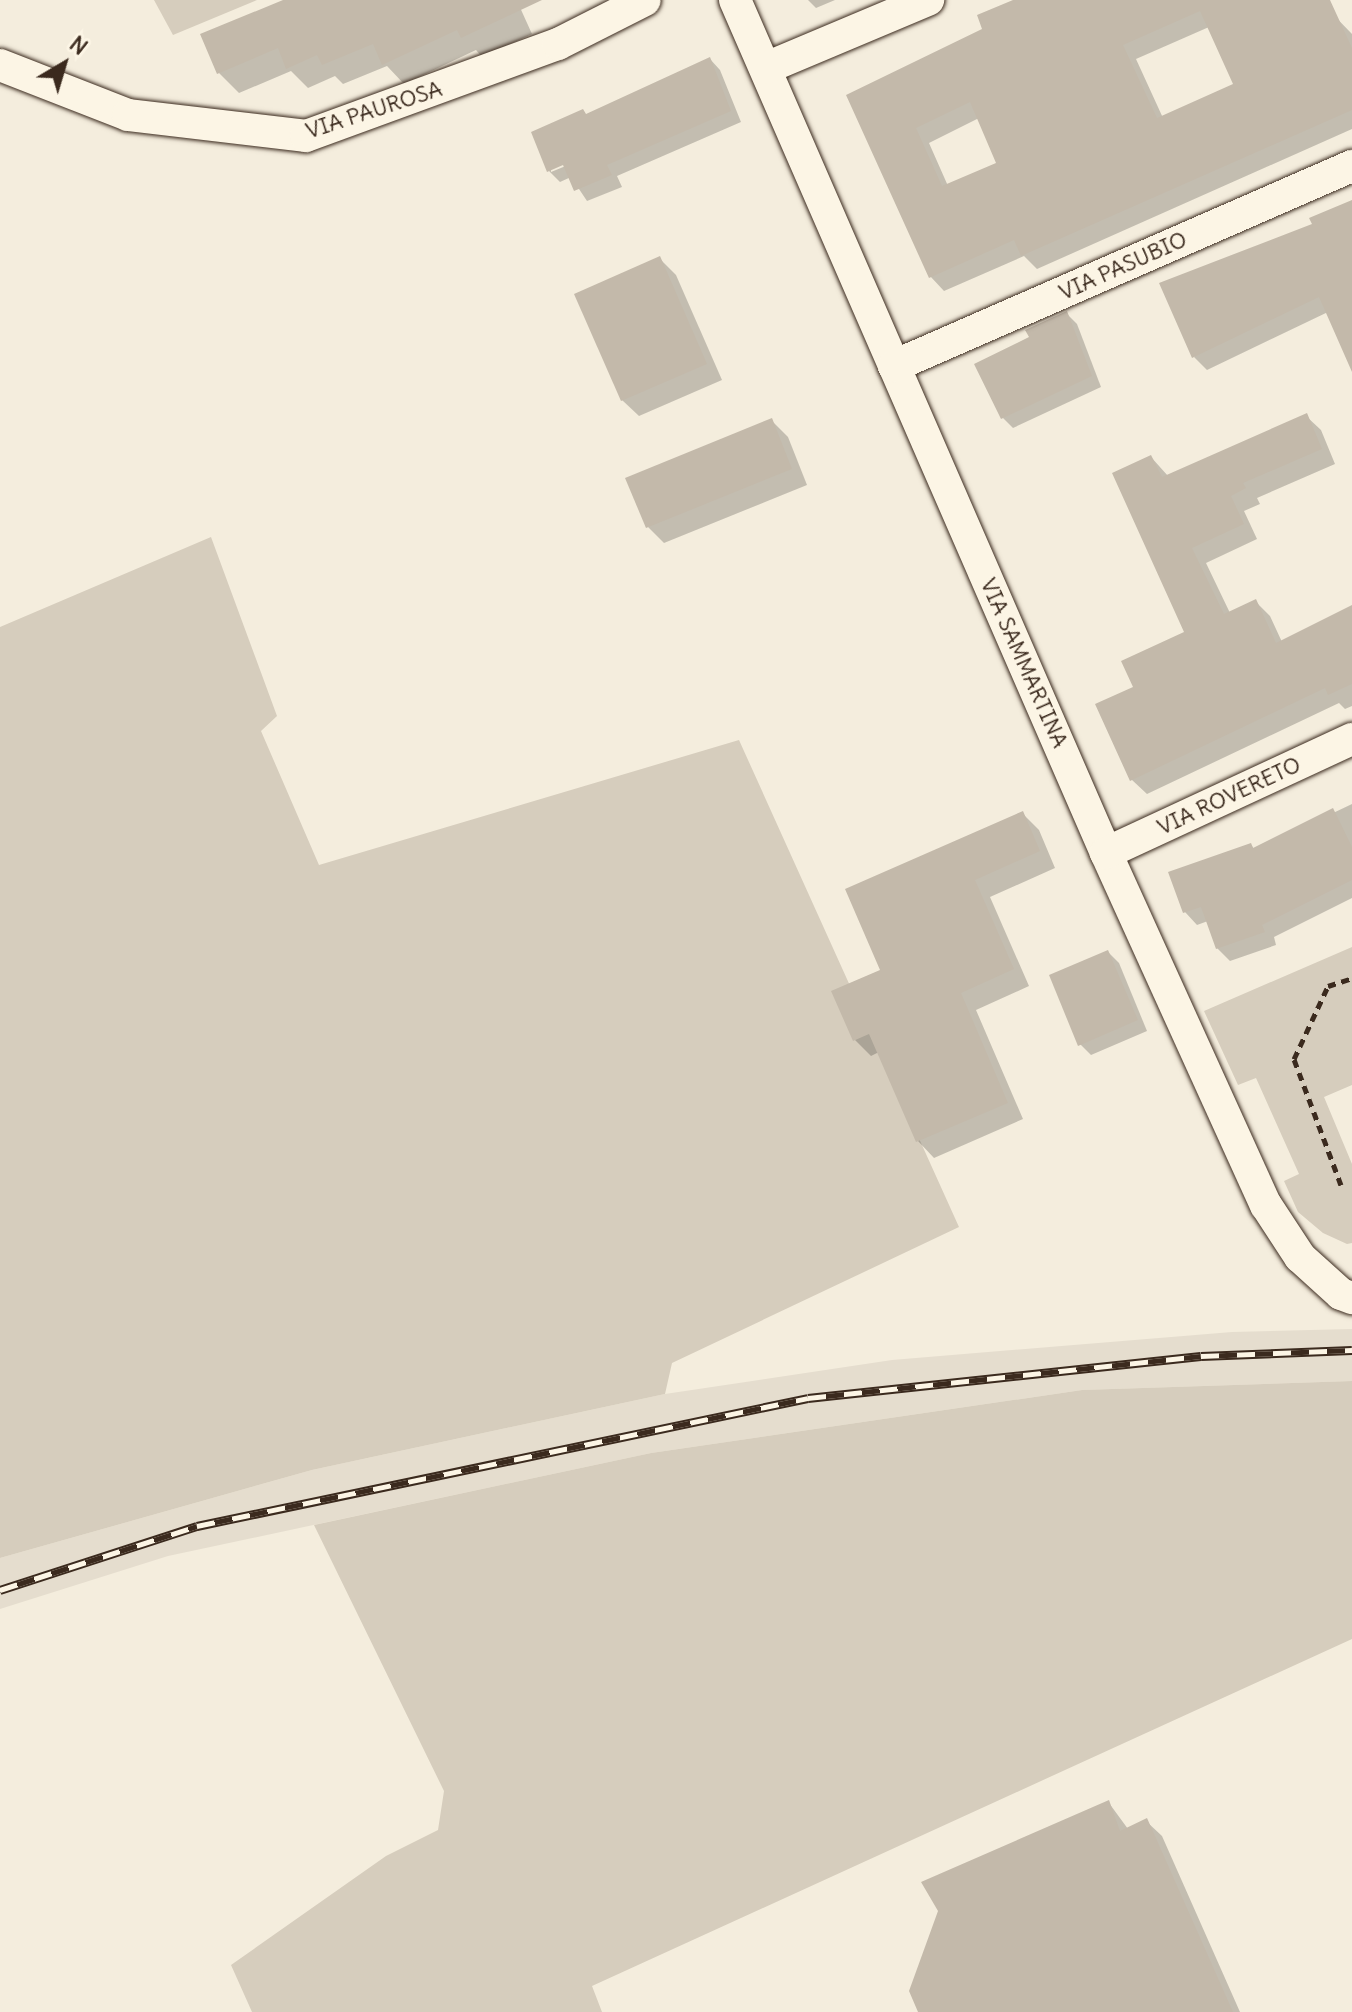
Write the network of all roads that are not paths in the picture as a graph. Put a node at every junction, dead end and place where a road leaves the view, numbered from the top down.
1 (645, 0) edge
2 (735, 0) edge
3 (928, 0) edge
4 (0, 65) edge
5 (766, 68) junction
6 (1352, 166) edge
7 (894, 366) junction
8 (1352, 739) edge
9 (1106, 853) junction
10 (1352, 1298) edge

1 - 4 street, VIA PAUROSA
2 - 5 street, VIA SAMMARTINA
3 - 5 street
5 - 7 street, VIA SAMMARTINA
6 - 7 street, VIA PASUBIO
7 - 9 street, VIA SAMMARTINA
8 - 9 street, VIA ROVERETO
9 - 10 street, VIA SAMMARTINA

